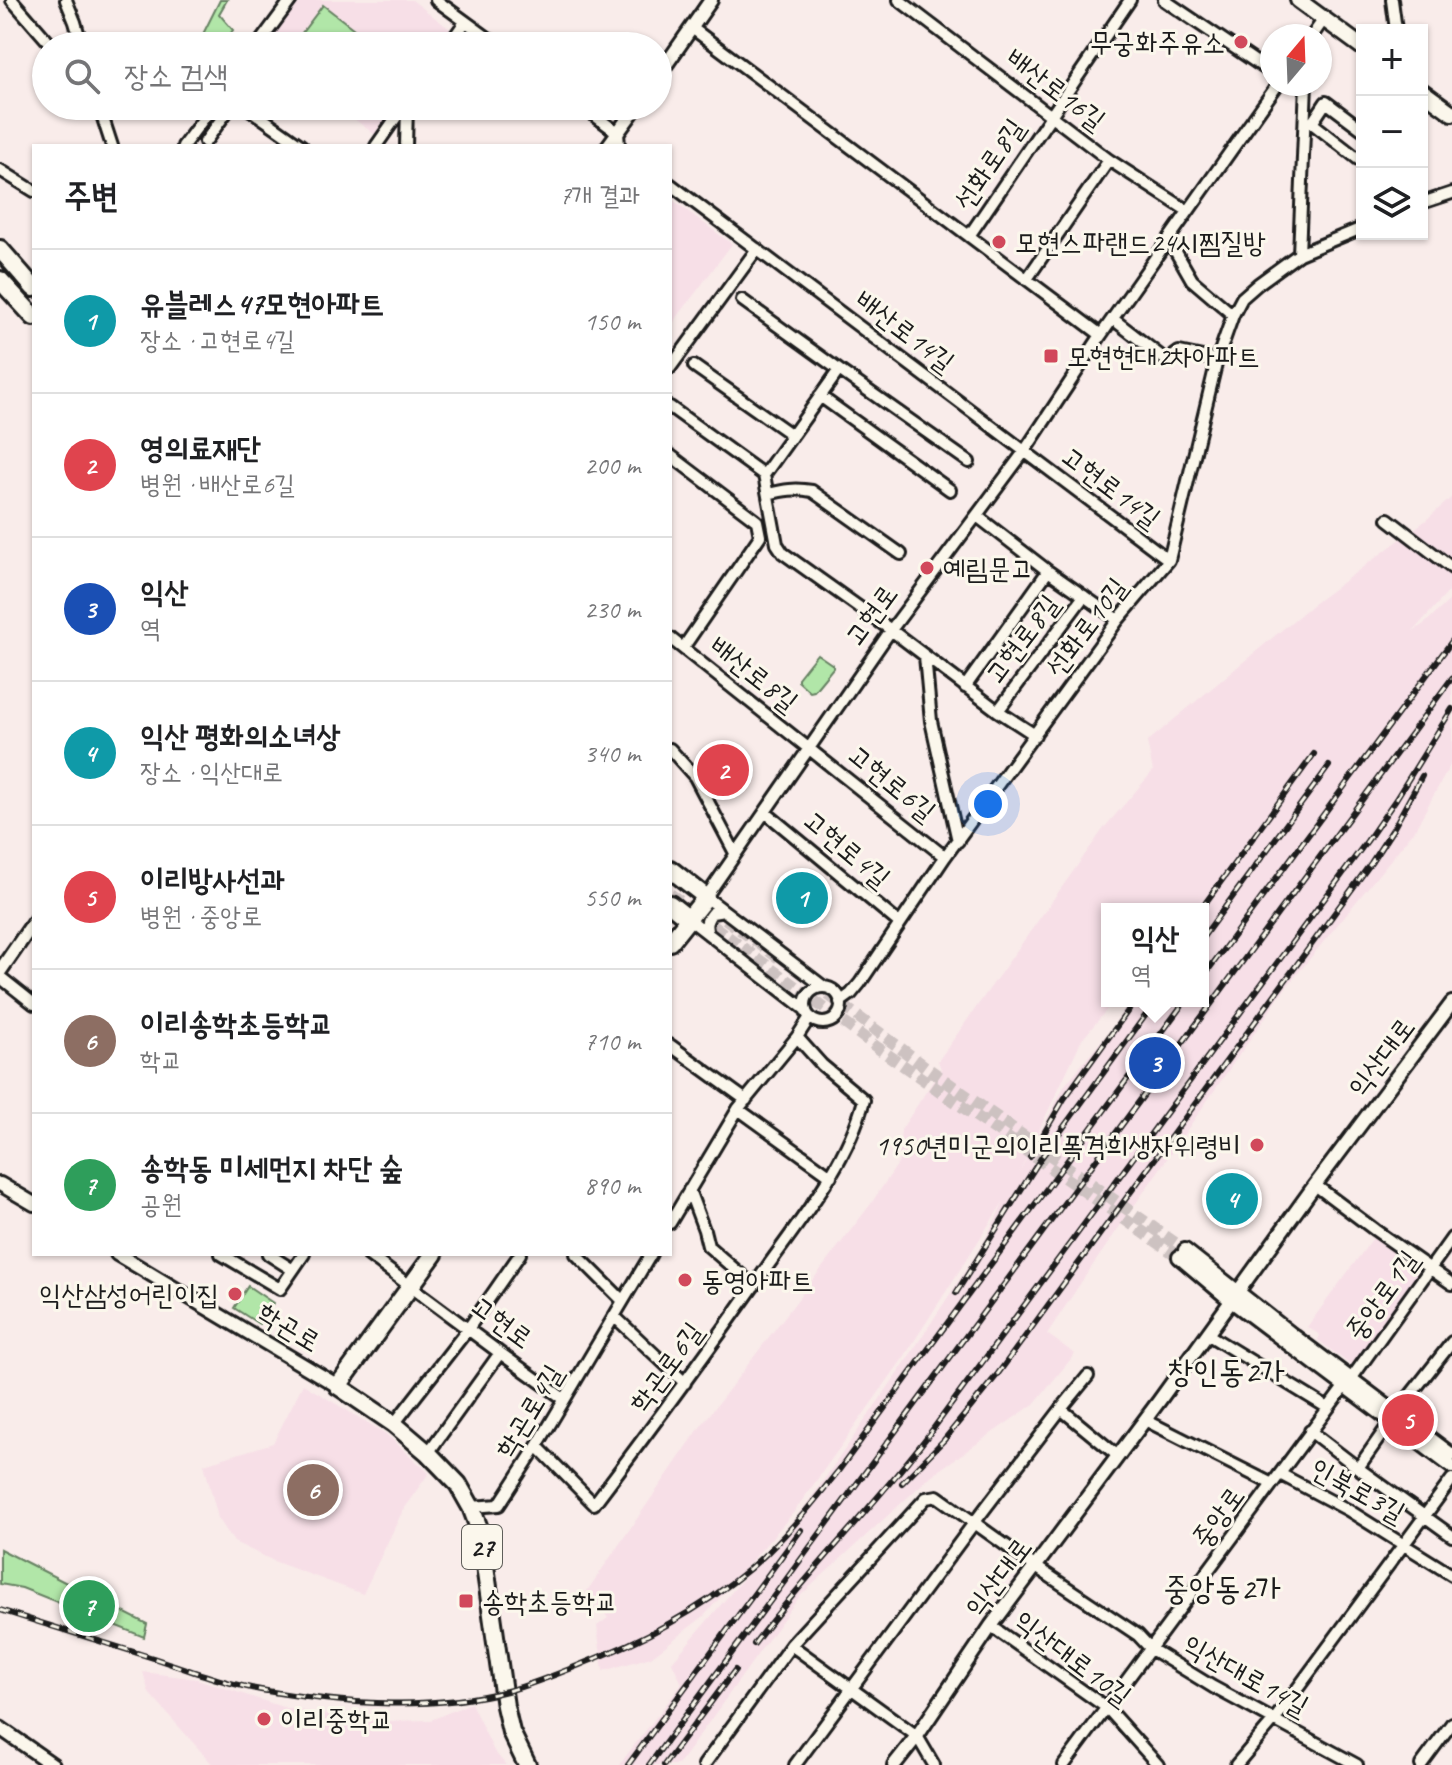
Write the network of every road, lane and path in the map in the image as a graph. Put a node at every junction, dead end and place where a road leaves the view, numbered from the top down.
1 (12, 0) edge
2 (66, 0) edge
3 (291, 0) edge
4 (436, 0) edge
5 (711, 0) edge
6 (899, 0) edge
7 (1130, 0) edge
8 (1164, 0) edge
9 (1298, 0) edge
10 (1392, 0) edge
11 (1324, 19) junction
12 (465, 22) junction
13 (1320, 24) edge
14 (1395, 24) edge
15 (692, 28) junction
16 (40, 32) edge
17 (78, 32) edge
18 (267, 32) edge
19 (458, 32) edge
20 (479, 32) edge
21 (1356, 43) edge
22 (672, 56) edge
23 (1260, 65) edge
24 (1428, 95) edge
25 (1269, 96) edge
26 (1306, 96) edge
27 (1452, 113) edge
28 (1050, 115) junction
29 (104, 120) edge
30 (202, 120) edge
31 (223, 120) edge
32 (265, 120) edge
33 (395, 120) edge
34 (405, 120) edge
35 (597, 120) edge
36 (629, 120) edge
37 (1356, 124) edge
38 (195, 130) junction
39 (618, 139) edge
40 (111, 144) edge
41 (184, 144) edge
42 (208, 144) edge
43 (299, 144) edge
44 (377, 144) edge
45 (406, 144) edge
46 (1356, 157) edge
47 (1109, 160) junction
48 (0, 170) edge
49 (672, 185) edge
50 (32, 190) edge
51 (1452, 193) edge
52 (1428, 201) edge
53 (1188, 211) junction
54 (1356, 230) edge
55 (969, 236) junction
56 (1169, 240) junction
57 (0, 249) edge
58 (757, 249) junction
59 (1299, 254) junction
60 (1027, 279) junction
61 (0, 280) edge
62 (32, 286) edge
63 (742, 300) dead end
64 (32, 315) edge
65 (1233, 315) junction
66 (1113, 319) junction
67 (1101, 335) junction
68 (1217, 360) junction
69 (672, 365) edge
70 (694, 366) dead end
71 (839, 370) junction
72 (820, 396) junction
73 (672, 408) edge
74 (792, 435) junction
75 (1024, 452) junction
76 (672, 457) edge
77 (969, 462) dead end
78 (764, 475) junction
79 (950, 490) dead end
80 (768, 494) junction
81 (977, 516) junction
82 (1388, 519) dead end
83 (901, 554) dead end
84 (1169, 560) junction
85 (1452, 568) edge
86 (1048, 571) junction
87 (1084, 596) junction
88 (1118, 620) junction
89 (891, 630) junction
90 (672, 640) edge
91 (683, 648) junction
92 (925, 656) junction
93 (965, 687) junction
94 (998, 711) junction
95 (1035, 735) junction
96 (809, 748) junction
97 (672, 751) edge
98 (765, 812) junction
99 (958, 841) junction
100 (735, 853) junction
101 (945, 857) junction
102 (672, 871) edge
103 (706, 897) junction
104 (672, 906) edge
105 (724, 911) junction
106 (689, 919) junction
107 (899, 923) junction
108 (32, 925) edge
109 (708, 934) junction
110 (672, 940) edge
111 (0, 971) edge
112 (0, 977) edge
113 (824, 987) junction
114 (32, 1002) edge
115 (840, 1002) junction
116 (1452, 1003) edge
117 (808, 1014) junction
118 (797, 1037) junction
119 (672, 1047) edge
120 (742, 1105) junction
121 (831, 1176) junction
122 (0, 1184) edge
123 (1315, 1185) junction
124 (689, 1190) junction
125 (32, 1203) edge
126 (672, 1220) edge
127 (1452, 1238) edge
128 (1182, 1254) tunnel mouth
129 (120, 1256) edge
130 (224, 1256) edge
131 (271, 1256) edge
132 (303, 1256) edge
133 (370, 1256) edge
134 (433, 1256) edge
135 (519, 1256) edge
136 (578, 1256) edge
137 (650, 1256) edge
138 (1430, 1268) junction
139 (293, 1270) junction
140 (1452, 1284) edge
141 (411, 1286) junction
142 (754, 1286) junction
143 (1234, 1295) junction
144 (623, 1301) junction
145 (615, 1317) junction
146 (468, 1329) junction
147 (1207, 1334) junction
148 (1452, 1342) edge
149 (500, 1353) junction
150 (1088, 1376) dead end
151 (685, 1383) junction
152 (1348, 1383) junction
153 (338, 1386) junction
154 (564, 1399) junction
155 (1328, 1408) junction
156 (1061, 1409) junction
157 (1394, 1416) junction
158 (1145, 1420) junction
159 (394, 1424) junction
160 (1310, 1431) junction
161 (537, 1446) junction
162 (428, 1453) junction
163 (1452, 1455) edge
164 (1118, 1456) junction
165 (1452, 1467) edge
166 (1358, 1468) junction
167 (1280, 1474) junction
168 (1452, 1479) edge
169 (1272, 1484) junction
170 (471, 1507) junction
171 (1425, 1516) junction
172 (974, 1523) junction
173 (1452, 1536) edge
174 (1404, 1544) junction
175 (1036, 1567) junction
176 (1452, 1575) edge
177 (991, 1626) junction
178 (791, 1645) junction
179 (1151, 1649) junction
180 (852, 1688) junction
181 (1107, 1708) junction
182 (1275, 1719) junction
183 (1452, 1723) edge
184 (0, 1728) edge
185 (917, 1736) junction
186 (53, 1765) edge
187 (527, 1765) edge
188 (704, 1765) edge
189 (795, 1765) edge
190 (894, 1765) edge
191 (934, 1765) edge
192 (1064, 1765) edge
193 (1158, 1765) edge
194 (1236, 1765) edge
195 (1357, 1765) edge
196 (1421, 1765) edge

1 - 16 street
2 - 17 street
3 - 18 street
4 - 12 street
5 - 15 street
6 - 28 street, 배산로16길
7 - 28 street, 선화로8길
8 - 23 street
9 - 11 main road
10 - 14 street
11 - 13 street
11 - 21 main road
12 - 19 street
12 - 20 street
15 - 22 street
15 - 55 street
24 - 27 main road
25 - 53 street, 고현로
26 - 59 street
28 - 47 street, 배산로16길
28 - 55 street, 선화로8길
29 - 40 street
30 - 38 street
31 - 42 street
32 - 43 street
33 - 44 street
34 - 45 street
35 - 39 street
36 - 39 street
37 - 46 street
38 - 41 street
38 - 42 street
47 - 53 street, 배산로16길
47 - 60 street
48 - 50 street
49 - 58 street, 배산로14길
51 - 52 street
53 - 56 street, 고현로
54 - 59 street, 선화로10길
55 - 60 street
56 - 65 street
56 - 66 street, 고현로
57 - 62 main road
58 - 69 street
58 - 75 street, 배산로14길
59 - 65 street, 선화로10길
60 - 67 street
61 - 64 main road
63 - 71 street
65 - 68 street, 선화로10길
66 - 67 street, 고현로
66 - 68 street
67 - 75 street, 고현로
68 - 84 street, 선화로10길
70 - 74 street
71 - 72 street
71 - 77 street
72 - 74 street
72 - 79 street
73 - 78 street
74 - 78 street
75 - 81 street, 고현로
75 - 84 street, 고현로14길
76 - 91 street
78 - 80 street, 고현로8길
80 - 83 street
80 - 89 street, 고현로8길
81 - 86 street
81 - 89 street, 고현로
82 - 85 street
84 - 88 street, 선화로10길
86 - 87 street
86 - 93 street, 고현로8길
87 - 88 street
87 - 94 street, 고현로8길
88 - 95 street, 선화로10길
89 - 92 street, 고현로8길
89 - 96 street, 고현로
90 - 91 street, 배산로8길
91 - 96 street, 배산로8길
92 - 93 street, 고현로8길
92 - 99 street
93 - 94 street, 고현로8길
94 - 95 street, 고현로8길
95 - 99 street, 선화로10길
96 - 98 street, 고현로
96 - 101 street, 고현로6길
97 - 100 street
98 - 100 street, 고현로
98 - 107 street, 고현로4길
99 - 101 street, 선화로10길
100 - 103 street, 고현로
101 - 107 street, 선화로10길
102 - 103 main road
103 - 105 street
103 - 106 main road, 고현로
104 - 106 main road
105 - 109 street
105 - 113 street
106 - 109 street
106 - 110 main road, 고현로
107 - 115 street, 선화로10길
108 - 111 street
109 - 117 street
112 - 114 street
113 - 115 street
113 - 117 street
115 - 117 street
116 - 123 street, 익산대로
117 - 118 street
118 - 120 street
118 - 121 street, 학곤로6길
119 - 120 street
120 - 121 street
120 - 124 street
121 - 142 street, 학곤로6길
122 - 125 street
123 - 138 street
123 - 143 street, 익산대로
124 - 126 street
124 - 142 street
127 - 138 street, 중앙로1길
128 - 143 street
129 - 153 street, 학곤로
130 - 139 street
131 - 139 street
132 - 139 street
133 - 141 street, 고현로
134 - 141 main road
135 - 146 street
136 - 144 street
137 - 144 street, 학곤로4길
138 - 140 street
138 - 152 street, 중앙로1길
141 - 146 street, 고현로
141 - 153 main road
142 - 151 street, 학곤로6길
143 - 147 street, 익산대로
143 - 152 street
144 - 145 street, 학곤로4길
145 - 151 street
145 - 154 street, 학곤로4길
146 - 149 street, 고현로
146 - 159 street
147 - 155 street
147 - 158 street, 익산대로
148 - 157 street
149 - 154 street, 고현로
149 - 162 street
150 - 156 street
151 - 161 street, 학곤로6길
152 - 155 street, 중앙로
152 - 157 street
153 - 159 main road, 학곤로 / 27
154 - 161 street, 학곤로4길
155 - 160 street, 중앙로
156 - 164 street
156 - 172 street
157 - 163 street
157 - 165 street
157 - 166 street
158 - 164 street, 익산대로
158 - 169 street
159 - 162 main road, 학곤로 / 27
160 - 166 street
160 - 167 street, 중앙로
161 - 170 street, 학곤로4길
162 - 170 main road, 학곤로 / 27
164 - 175 street, 익산대로
166 - 171 street
167 - 169 street, 중앙로
167 - 174 street, 인북로3길
168 - 171 street
169 - 179 street, 중앙로
170 - 187 main road, 학곤로 / 27
171 - 173 street
171 - 174 street
172 - 175 street, 익산대로14길
172 - 178 street, 익산대로14길
172 - 180 street
174 - 176 street, 인북로3길
174 - 182 street
175 - 177 street, 익산대로
175 - 179 street, 익산대로14길
177 - 181 street, 익산대로10길
177 - 185 street, 익산대로
178 - 180 street
178 - 188 street, 익산대로14길
179 - 181 street, 중앙로
179 - 182 street, 익산대로14길
180 - 185 street
180 - 189 street
181 - 192 street, 중앙로
181 - 193 street, 익산대로10길
182 - 194 street
182 - 195 street, 익산대로14길
183 - 196 street
184 - 186 street
185 - 190 street, 익산대로
185 - 191 street

